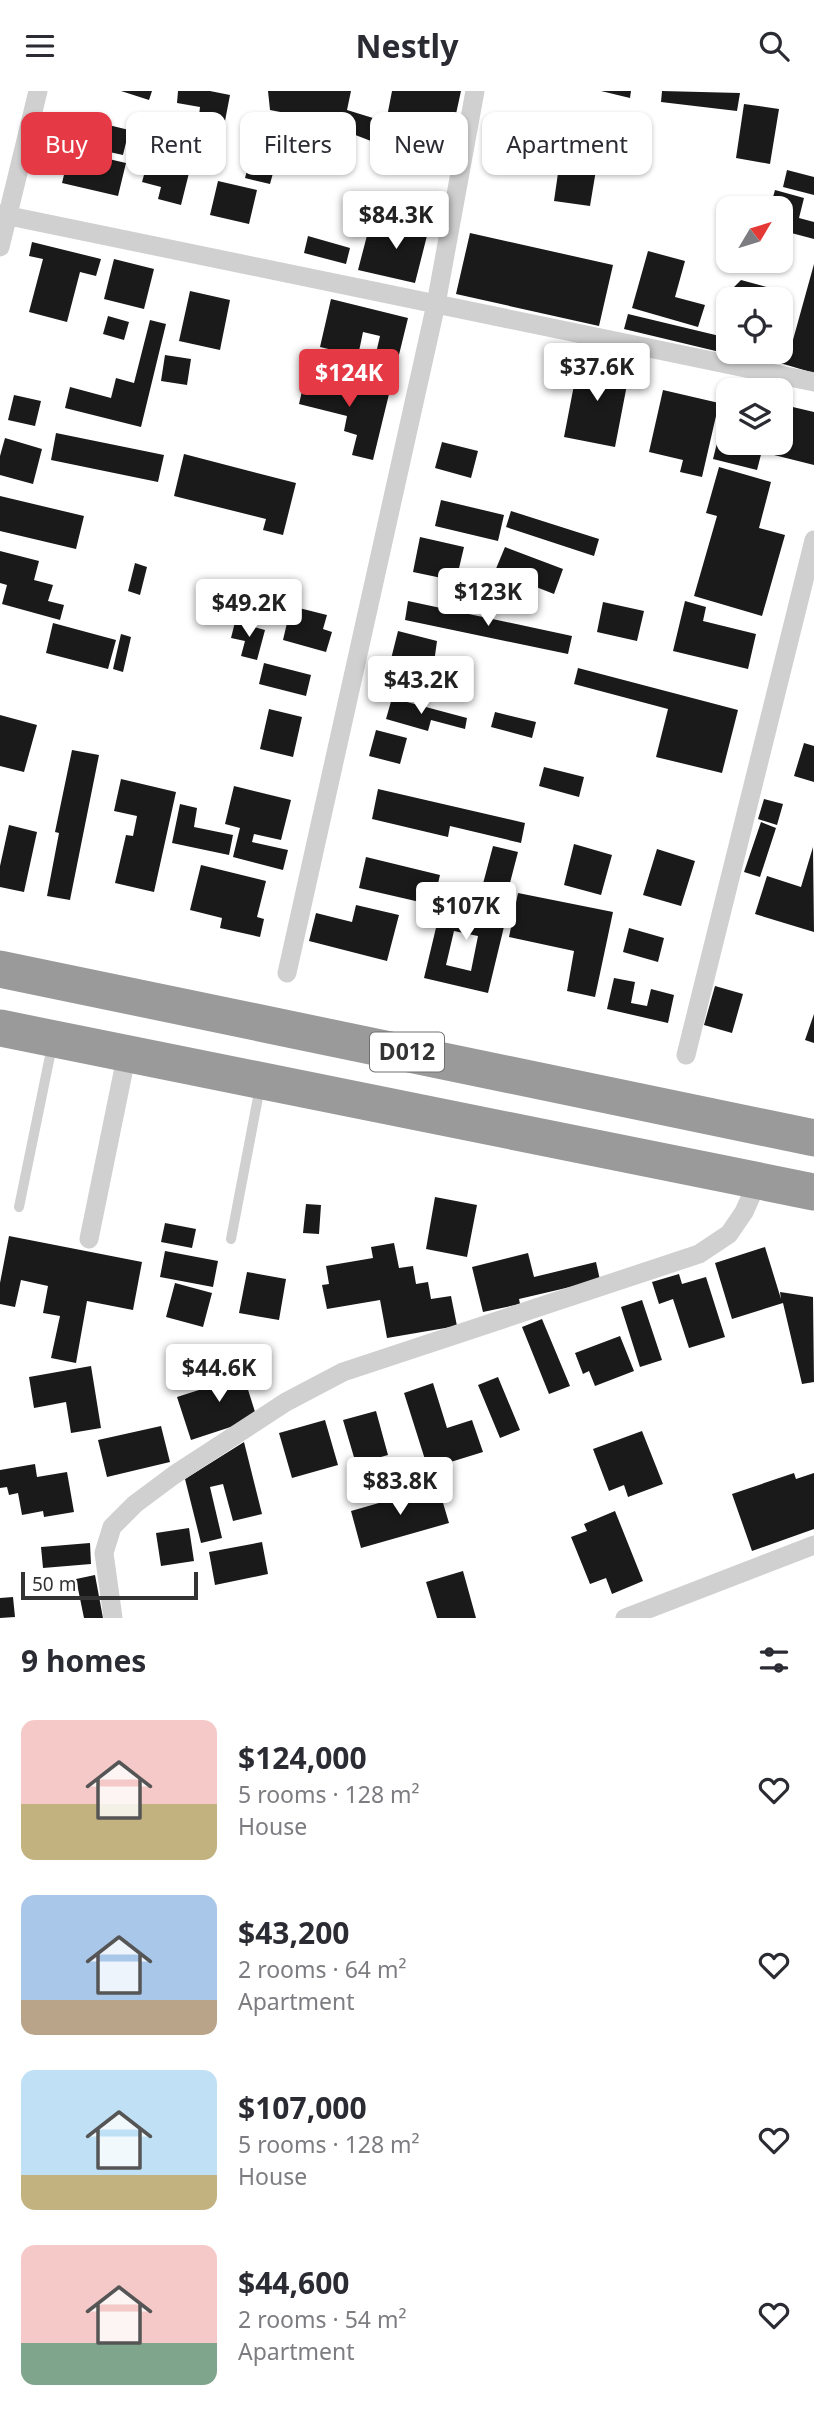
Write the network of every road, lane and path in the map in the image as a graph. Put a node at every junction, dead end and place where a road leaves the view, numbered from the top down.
1 (38, 91) edge
2 (475, 91) edge
3 (4, 214) edge
4 (0, 247) edge
5 (436, 304) junction
6 (814, 382) edge
7 (814, 540) edge
8 (0, 969) edge
9 (287, 973) dead end
10 (184, 1006) junction
11 (0, 1028) edge
12 (54, 1038) junction
13 (127, 1053) junction
14 (686, 1055) dead end
15 (174, 1062) junction
16 (261, 1080) junction
17 (549, 1082) junction
18 (541, 1137) junction
19 (814, 1138) edge
20 (758, 1181) junction
21 (814, 1192) edge
22 (19, 1207) dead end
23 (89, 1239) dead end
24 (231, 1239) dead end
25 (814, 1545) edge
26 (113, 1618) edge
27 (625, 1618) edge

1 - 3 street
2 - 5 street
3 - 4 street
3 - 5 street
5 - 6 street
5 - 9 street
7 - 14 street
8 - 10 highway, D012
10 - 15 highway
10 - 17 highway, D012
11 - 12 highway, D012
12 - 13 highway, D012
12 - 22 lane
13 - 15 highway, D012
13 - 23 street
15 - 16 highway, D012
16 - 18 highway, D012
16 - 24 lane
17 - 18 highway
17 - 19 highway, D012
18 - 20 highway, D012
20 - 21 highway, D012
20 - 26 street
25 - 27 street

